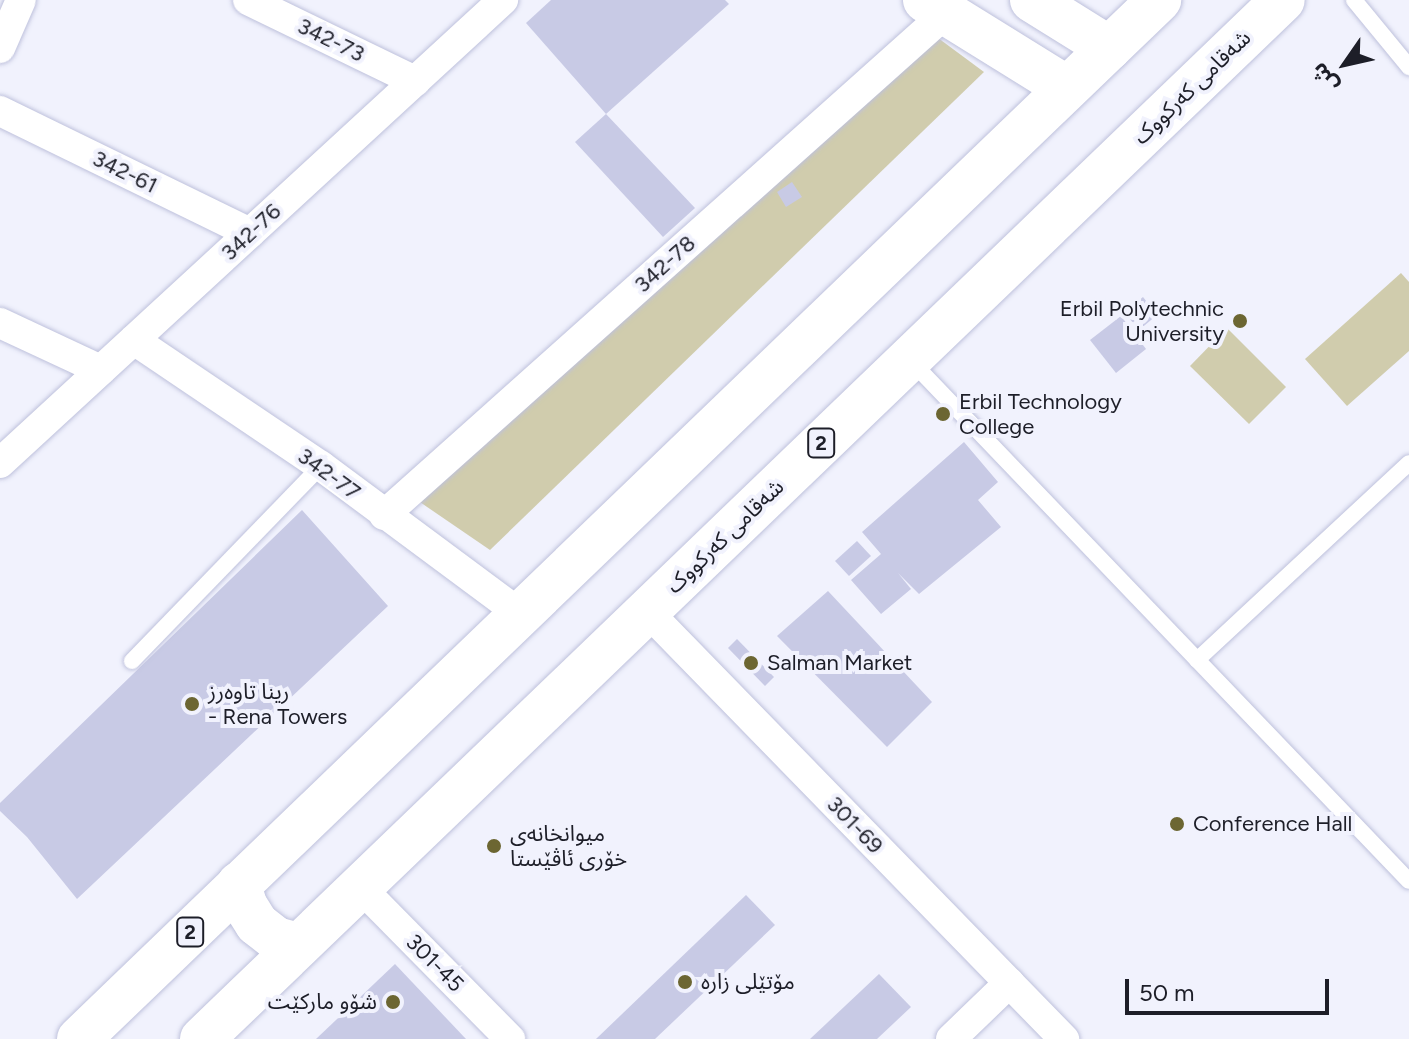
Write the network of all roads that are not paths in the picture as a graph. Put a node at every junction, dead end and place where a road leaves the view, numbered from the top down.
1 (21, 0) edge
2 (248, 0) edge
3 (503, 0) edge
4 (1032, 0) edge
5 (1159, 0) edge
6 (1283, 0) edge
7 (1354, 0) edge
8 (936, 6) edge
9 (0, 48) edge
10 (1109, 48) junction
11 (1408, 65) edge
12 (415, 81) junction
13 (1067, 88) junction
14 (0, 111) edge
15 (250, 233) junction
16 (0, 323) edge
17 (134, 340) junction
18 (909, 359) junction
19 (101, 370) junction
20 (0, 463) edge
21 (1409, 463) edge
22 (321, 466) junction
23 (384, 515) junction
24 (647, 611) junction
25 (520, 614) junction
26 (1197, 660) junction
27 (132, 661) dead end
28 (1407, 875) edge
29 (239, 884) junction
30 (360, 887) junction
31 (299, 945) junction
32 (1009, 983) junction
33 (79, 1039) edge
34 (202, 1039) edge
35 (510, 1039) edge
36 (951, 1039) edge
37 (1064, 1039) edge

1 - 9 street
2 - 12 street, 342-73
3 - 12 street, 342-76
4 - 10 main road
5 - 10 main road, 2
6 - 18 main road, شەقامی کەرکووک / 2
7 - 11 lane
8 - 13 main road
8 - 23 street, 342-78
10 - 13 main road, 2
12 - 15 street, 342-76
13 - 25 main road, 2
14 - 15 street, 342-61
15 - 17 street, 342-76
16 - 19 street
17 - 19 street, 342-76
17 - 22 street, 342-77
18 - 24 main road, شەقامی کەرکووک / 2
18 - 26 lane
19 - 20 street, 342-76
21 - 26 lane
22 - 23 street, 342-77
22 - 27 lane
23 - 25 street, 342-77
24 - 30 main road, شەقامی کەرکووک / 2
24 - 32 street, 301-69
25 - 29 main road, 2
26 - 28 lane
29 - 31 main road
29 - 33 main road, 2
30 - 31 main road, شەقامی کەرکووک / 2
30 - 35 street, 301-45
31 - 34 main road, شەقامی کەرکووک / 2
32 - 36 street
32 - 37 street, 301-69

